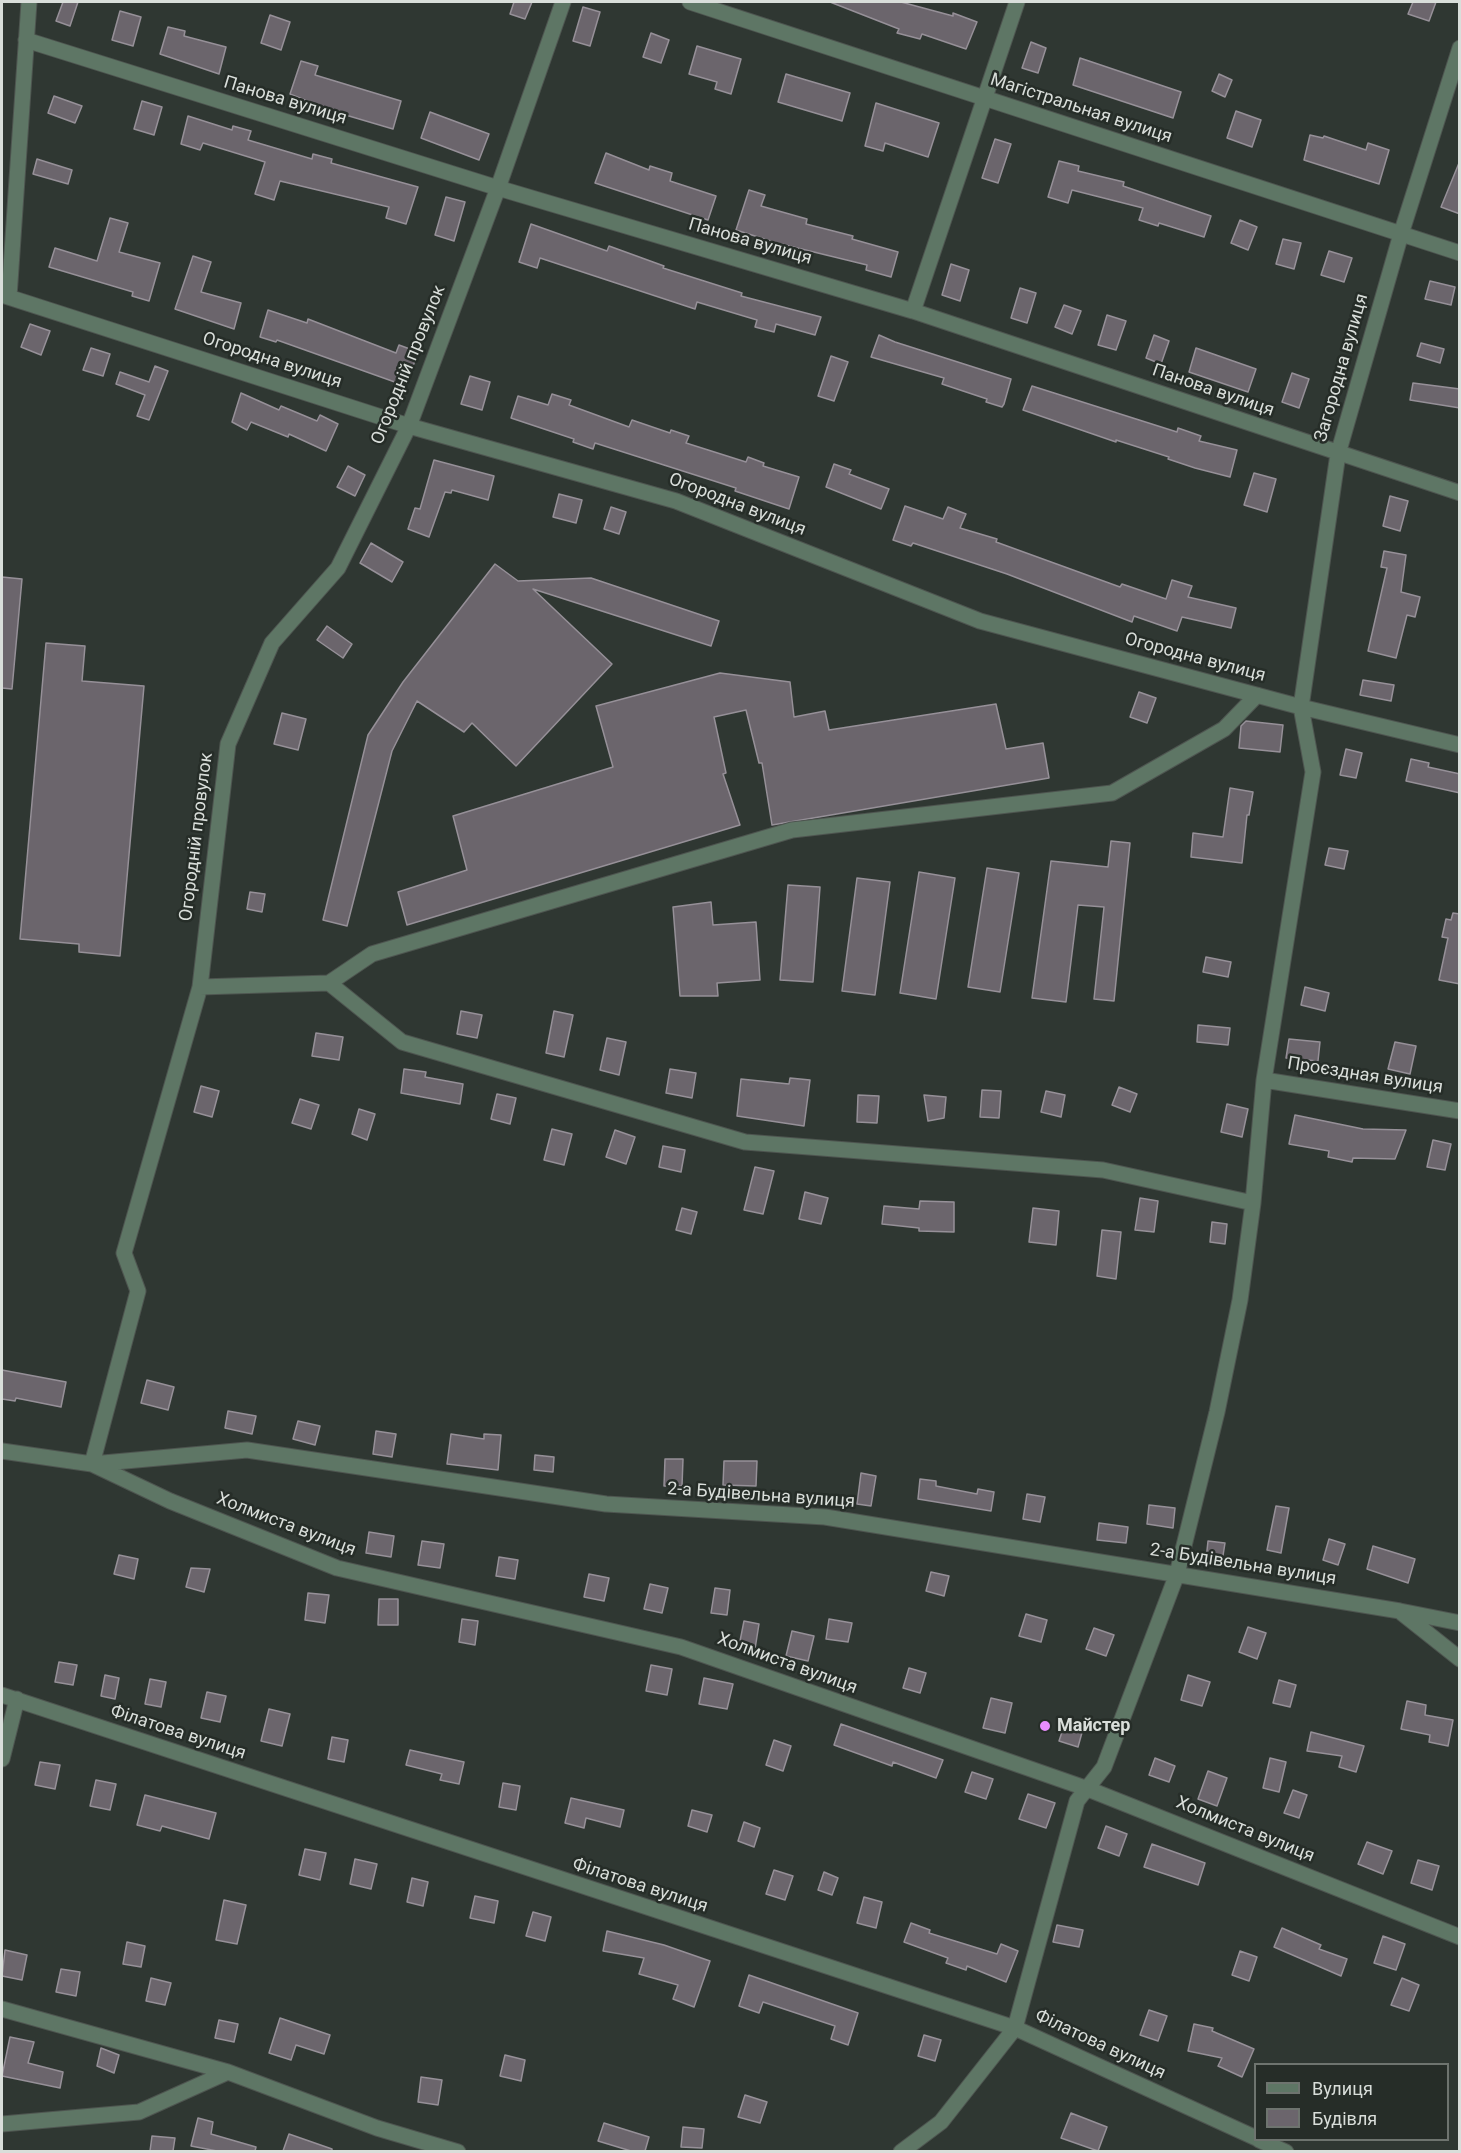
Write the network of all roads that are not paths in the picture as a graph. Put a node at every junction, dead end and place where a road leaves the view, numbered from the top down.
1 (28, 2) edge
2 (563, 2) edge
3 (690, 2) edge
4 (1017, 2) edge
5 (26, 40) junction
6 (1460, 48) edge
7 (984, 97) junction
8 (498, 188) junction
9 (1401, 234) junction
10 (1460, 253) edge
11 (5, 296) edge
12 (913, 311) junction
13 (409, 426) junction
14 (1338, 454) junction
15 (1460, 493) edge
16 (1257, 695) junction
17 (1301, 707) junction
18 (1460, 745) edge
19 (329, 983) junction
20 (200, 987) junction
21 (1264, 1080) junction
22 (1460, 1111) edge
23 (1253, 1203) junction
24 (2, 1451) edge
25 (92, 1464) junction
26 (1177, 1574) junction
27 (1400, 1611) junction
28 (1460, 1623) edge
29 (1460, 1659) edge
30 (2, 1695) edge
31 (17, 1699) junction
32 (2, 1759) edge
33 (1088, 1789) junction
34 (1460, 1937) edge
35 (2, 2009) edge
36 (1015, 2028) junction
37 (228, 2072) junction
38 (2, 2124) edge
39 (1254, 2138) edge
40 (1262, 2141) edge
41 (458, 2151) edge
42 (901, 2151) edge
43 (1286, 2151) edge

1 - 5 street
2 - 8 street, Огородній провулок
3 - 7 street, Магістральная вулиця
4 - 7 street
5 - 8 street, Панова вулиця
5 - 11 street
6 - 9 street, Загородна вулиця
7 - 9 street, Магістральная вулиця
7 - 12 street
8 - 12 street, Панова вулиця
8 - 13 street, Огородній провулок
9 - 10 street, Магістральная вулиця
9 - 14 street, Загородна вулиця
11 - 13 street, Огородна вулиця
12 - 14 street, Панова вулиця
13 - 16 street, Огородна вулиця
13 - 20 street, Огородній провулок
14 - 15 street, Панова вулиця
14 - 17 street, Загородна вулиця
16 - 17 street, Огородна вулиця
16 - 19 street
17 - 18 street, Огородна вулиця
17 - 21 street, Загородна вулиця
19 - 20 street
19 - 23 street
20 - 25 street, Огородній провулок
21 - 22 street, Проєздная вулиця
21 - 23 street, Загородна вулиця
23 - 26 street, Загородна вулиця
24 - 25 street
25 - 26 street, 2-а Будівельна вулиця
25 - 33 street, Холмиста вулиця
26 - 27 street, 2-а Будівельна вулиця
26 - 33 street, Загородна вулиця
27 - 28 street, 2-а Будівельна вулиця
27 - 29 street
30 - 31 street, Філатова вулиця
31 - 32 street
31 - 36 street, Філатова вулиця
33 - 34 street, Холмиста вулиця
33 - 36 street, Загородна вулиця
35 - 37 street
36 - 39 street, Філатова вулиця
36 - 42 street
37 - 38 street
37 - 41 street
40 - 43 street, Філатова вулиця

